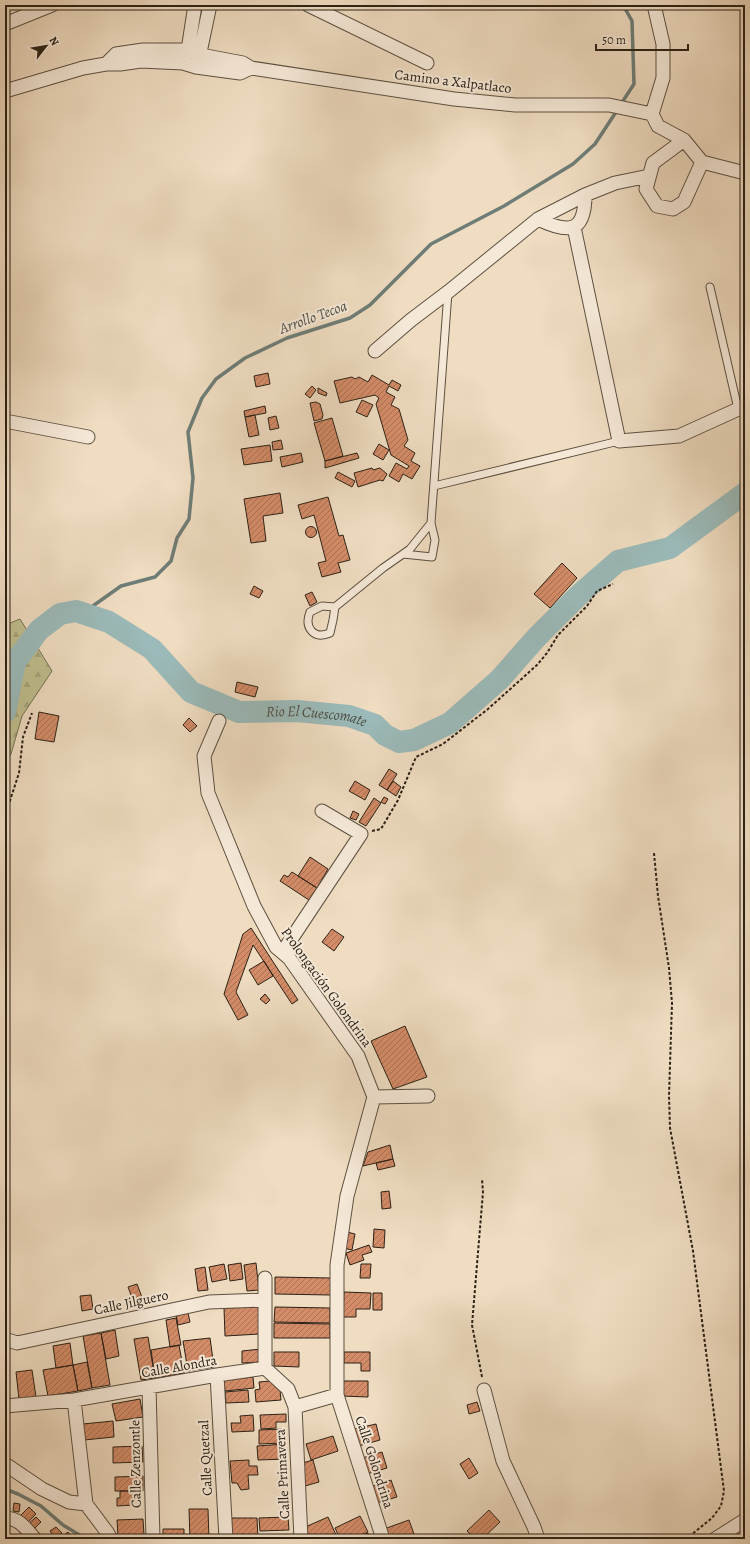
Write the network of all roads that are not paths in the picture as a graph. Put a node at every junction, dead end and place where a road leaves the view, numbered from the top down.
1 (52, 5) edge
2 (195, 5) edge
3 (210, 5) edge
4 (308, 5) edge
5 (654, 5) edge
6 (661, 5) edge
7 (5, 24) edge
8 (663, 44) junction
9 (188, 50) junction
10 (198, 61) junction
11 (183, 63) junction
12 (427, 63) dead end
13 (106, 64) junction
14 (5, 91) edge
15 (652, 114) junction
16 (684, 140) junction
17 (702, 162) junction
18 (745, 173) edge
19 (649, 176) junction
20 (586, 195) junction
21 (538, 219) junction
22 (574, 227) junction
23 (710, 287) dead end
24 (448, 292) junction
25 (374, 351) dead end
26 (741, 408) edge
27 (5, 421) edge
28 (88, 437) dead end
29 (619, 441) junction
30 (434, 486) junction
31 (431, 523) junction
32 (403, 554) junction
33 (335, 607) junction
34 (219, 721) dead end
35 (322, 811) dead end
36 (288, 958) junction
37 (428, 1096) dead end
38 (374, 1097) junction
39 (265, 1278) dead end
40 (265, 1300) junction
41 (5, 1339) edge
42 (265, 1368) junction
43 (217, 1375) junction
44 (149, 1387) junction
45 (484, 1390) road end
46 (337, 1395) junction
47 (74, 1400) junction
48 (5, 1406) edge
49 (295, 1407) junction
50 (5, 1464) edge
51 (86, 1504) junction
52 (5, 1518) edge
53 (745, 1520) edge
54 (302, 1537) edge
55 (34, 1539) edge
56 (111, 1539) edge
57 (153, 1539) edge
58 (226, 1539) edge
59 (383, 1539) edge
60 (538, 1539) edge
61 (715, 1539) edge

1 - 7 street
2 - 9 street
3 - 10 street
4 - 12 street
5 - 8 street
6 - 8 street
8 - 15 street
9 - 10 street, Camino a Xalpatlaco
9 - 11 street
9 - 13 street, Camino a Xalpatlaco
10 - 11 street, Camino a Xalpatlaco
10 - 15 street, Camino a Xalpatlaco
11 - 13 street, Camino a Xalpatlaco
13 - 14 street, Camino a Xalpatlaco
15 - 16 street
16 - 17 street
16 - 19 street
17 - 18 street
17 - 19 street
19 - 20 street
20 - 21 street
20 - 22 street
21 - 22 street
21 - 24 street
22 - 29 street
23 - 26 lane
24 - 25 street
24 - 30 lane
26 - 29 street
27 - 28 street
29 - 30 lane
30 - 31 lane
31 - 32 lane
31 - 32 lane
32 - 33 lane
33 - 33 lane
34 - 36 street, Prolongación Golondrina
35 - 36 street
36 - 38 street, Prolongación Golondrina
37 - 38 street
38 - 46 street
39 - 40 street
40 - 41 street, Calle Jilguero
40 - 42 street
42 - 43 street, Calle Alondra
42 - 49 street
43 - 44 street, Calle Alondra
43 - 58 street, Calle Quetzal
44 - 47 street, Calle Alondra
44 - 57 street, Calle Zenzontle
45 - 60 street
46 - 49 street
46 - 59 street, Calle Golondrina
47 - 48 street, Calle Alondra
47 - 51 street
49 - 54 street, Calle Primavera
50 - 51 street
51 - 56 street
52 - 55 street
53 - 61 street

